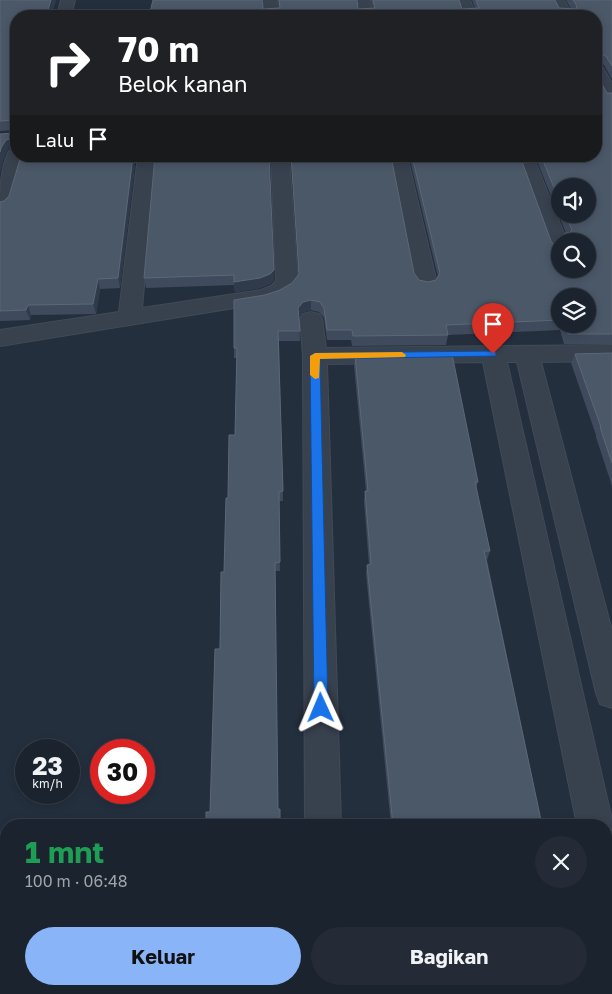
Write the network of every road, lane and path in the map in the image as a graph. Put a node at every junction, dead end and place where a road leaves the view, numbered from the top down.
1 (602, 79) edge
2 (612, 96) edge
3 (14, 162) edge
4 (146, 162) edge
5 (280, 162) edge
6 (399, 162) edge
7 (526, 162) edge
8 (0, 205) edge
9 (553, 233) edge
10 (426, 283) edge
11 (130, 318) junction
12 (311, 319) dead end
13 (0, 338) edge
14 (612, 353) edge
15 (493, 354) junction
16 (528, 354) junction
17 (315, 356) junction
18 (612, 693) edge
19 (323, 819) edge
20 (594, 819) edge

1 - 2 street
3 - 8 street
4 - 11 street
5 - 11 street
6 - 10 street
7 - 9 street
11 - 13 street
12 - 17 street
14 - 16 street
15 - 16 street
15 - 17 street
15 - 20 street
16 - 18 street
17 - 19 street

